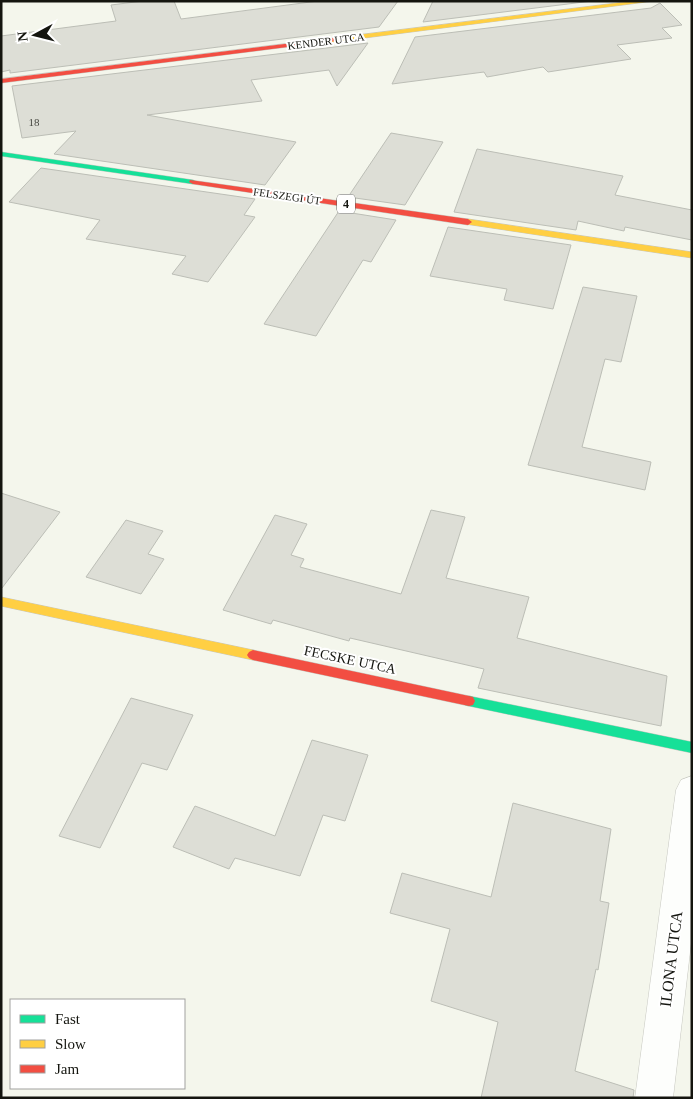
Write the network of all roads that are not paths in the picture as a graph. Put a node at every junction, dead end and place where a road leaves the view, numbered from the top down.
1 (651, 1) edge
2 (1, 81) edge
3 (1, 154) edge
4 (692, 255) edge
5 (1, 602) edge
6 (692, 748) edge
7 (692, 790) edge
8 (654, 1098) edge

1 - 2 street, KENDER UTCA
3 - 4 street, FELSZEGI ÚT / 4
5 - 6 street, FECSKE UTCA
7 - 8 street, ILONA UTCA

